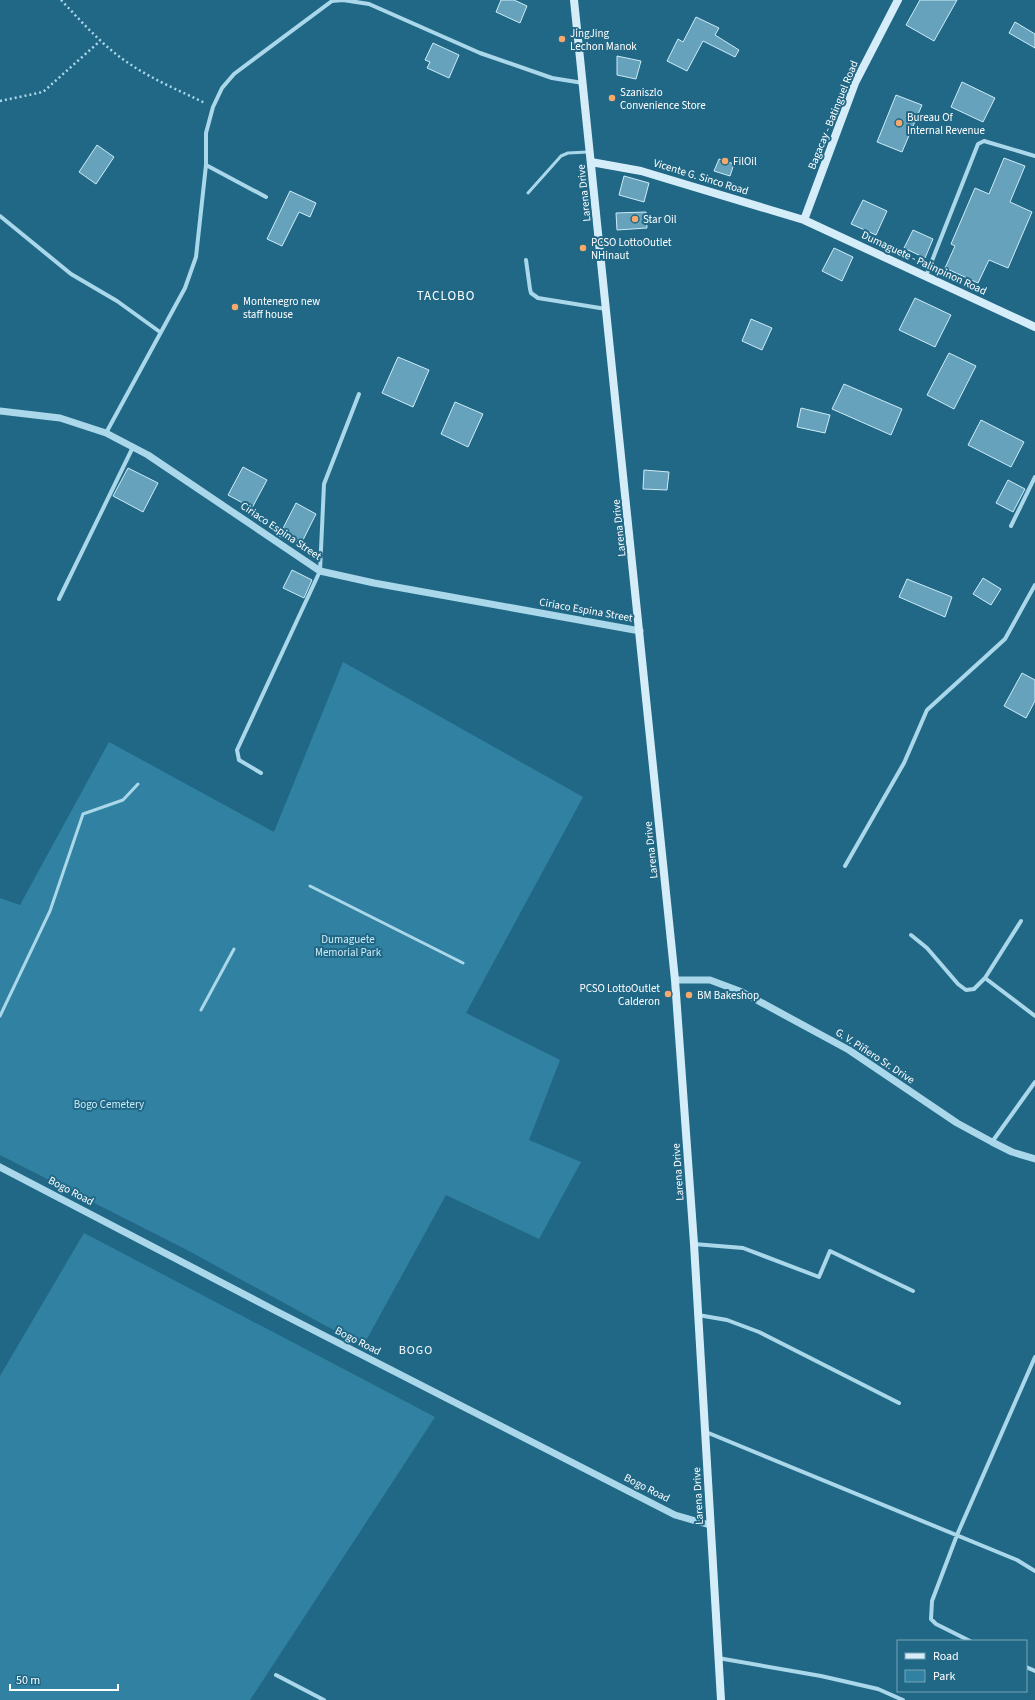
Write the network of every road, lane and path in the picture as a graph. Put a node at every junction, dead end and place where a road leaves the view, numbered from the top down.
1 (61, 0) edge
2 (574, 0) edge
3 (898, 0) edge
4 (100, 40) junction
5 (583, 83) junction
6 (0, 101) edge
7 (213, 107) junction
8 (590, 152) junction
9 (1035, 156) edge
10 (591, 162) junction
11 (206, 165) junction
12 (528, 193) dead end
13 (266, 197) dead end
14 (0, 216) edge
15 (804, 220) junction
16 (526, 260) dead end
17 (926, 276) junction
18 (607, 309) junction
19 (1035, 327) edge
20 (160, 332) junction
21 (359, 394) dead end
22 (0, 411) edge
23 (106, 433) junction
24 (133, 447) junction
25 (1035, 477) edge
26 (1011, 526) dead end
27 (320, 571) junction
28 (1035, 585) edge
29 (59, 599) dead end
30 (640, 631) junction
31 (261, 773) dead end
32 (138, 784) dead end
33 (845, 866) dead end
34 (310, 886) dead end
35 (1021, 921) dead end
36 (911, 935) dead end
37 (234, 949) dead end
38 (463, 964) dead end
39 (985, 978) junction
40 (675, 980) junction
41 (201, 1010) dead end
42 (0, 1016) edge
43 (1035, 1016) edge
44 (1035, 1082) edge
45 (992, 1142) junction
46 (1035, 1159) edge
47 (0, 1167) edge
48 (694, 1244) junction
49 (913, 1291) dead end
50 (698, 1315) junction
51 (1035, 1357) edge
52 (899, 1403) dead end
53 (706, 1432) junction
54 (710, 1525) junction
55 (957, 1535) junction
56 (1035, 1571) edge
57 (968, 1640) edge
58 (718, 1658) junction
59 (276, 1675) dead end
60 (324, 1700) edge
61 (721, 1700) edge
62 (903, 1700) edge

1 - 4 path
2 - 5 main road, Larena Drive
3 - 15 main road, Bagacay - Batinguel Road
4 - 6 path
4 - 7 path
5 - 7 street
5 - 8 main road, Larena Drive
7 - 11 street
8 - 10 main road, Larena Drive
8 - 12 lane
9 - 17 street
10 - 15 main road, Vicente G. Sinco Road
10 - 18 main road, Larena Drive
11 - 13 street
11 - 20 street
14 - 20 street
15 - 17 main road, Dumaguete - Palinpinon Road
16 - 18 street
17 - 19 main road, Dumaguete - Palinpinon Road
18 - 30 main road, Larena Drive
20 - 23 street
21 - 27 street
22 - 23 street, Ciriaco Espina Street
23 - 24 street, Ciriaco Espina Street
24 - 27 street, Ciriaco Espina Street
24 - 29 street
25 - 26 street
27 - 30 street, Ciriaco Espina Street
27 - 31 street
28 - 33 street
30 - 40 main road, Larena Drive
32 - 42 lane
34 - 38 lane
35 - 39 street
36 - 39 street
37 - 41 lane
39 - 43 street
40 - 45 street, G. V. Piñero Sr. Drive
40 - 48 main road, Larena Drive
44 - 45 street
45 - 46 street, G. V. Piñero Sr. Drive
47 - 54 street, Bogo Road
48 - 49 street
48 - 50 main road, Larena Drive
50 - 52 street
50 - 53 main road, Larena Drive
51 - 55 street
53 - 54 main road, Larena Drive
53 - 55 street
54 - 58 main road, Larena Drive
55 - 56 street
55 - 57 street
58 - 61 main road, Larena Drive
58 - 62 street
59 - 60 street

